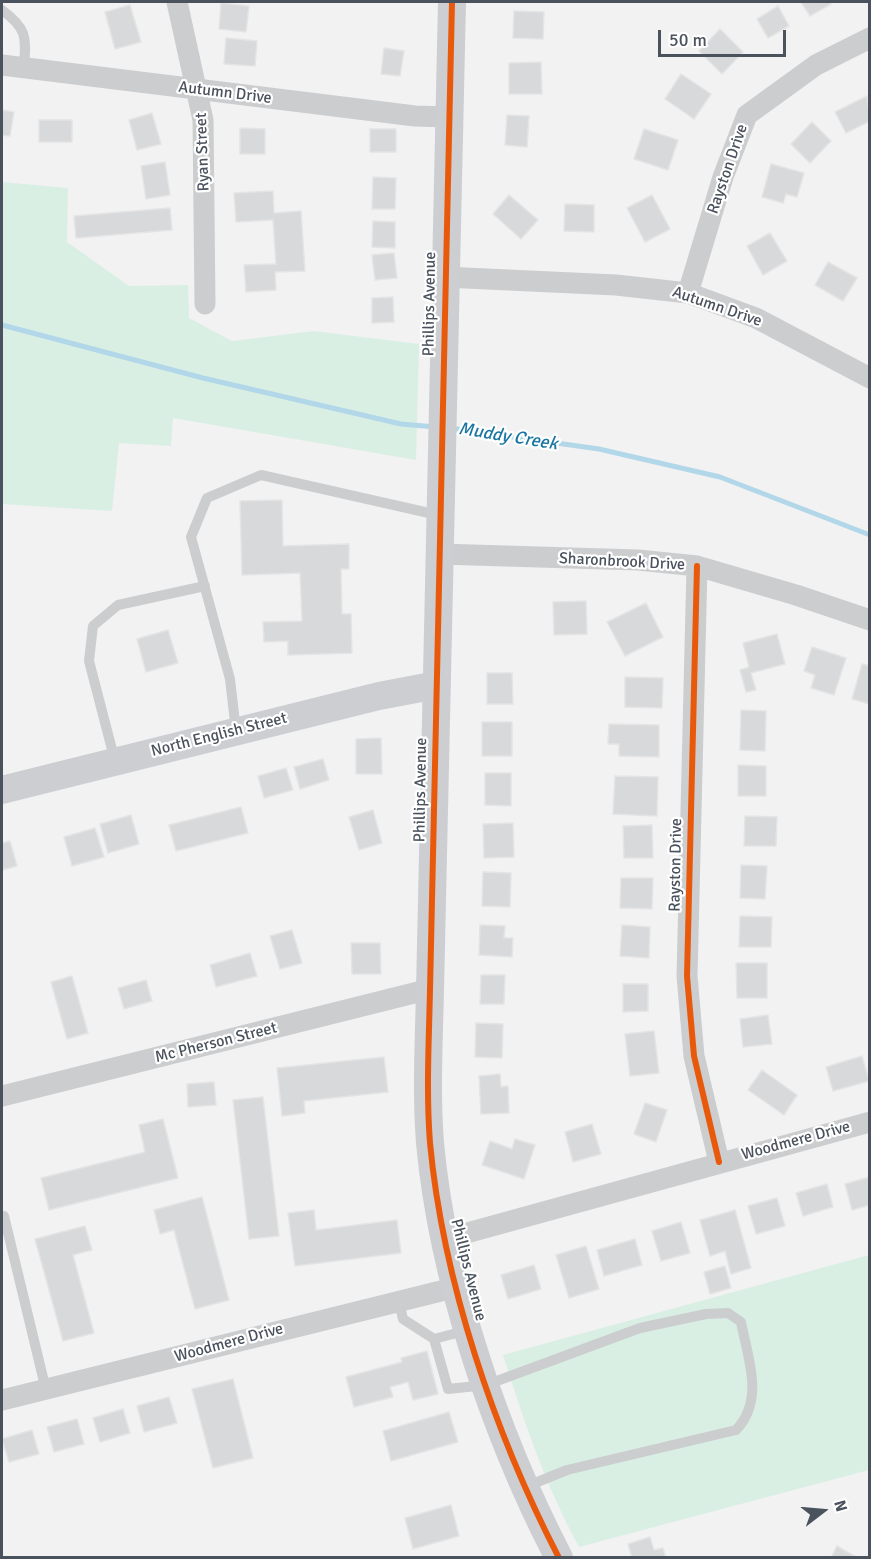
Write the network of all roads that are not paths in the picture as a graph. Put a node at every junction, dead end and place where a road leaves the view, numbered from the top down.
1 (177, 2) edge
2 (452, 2) edge
3 (2, 10) edge
4 (870, 38) edge
5 (2, 65) edge
6 (24, 68) junction
7 (199, 89) junction
8 (449, 117) junction
9 (444, 277) junction
10 (688, 293) junction
11 (205, 304) dead end
12 (870, 378) edge
13 (440, 515) junction
14 (439, 554) junction
15 (697, 566) junction
16 (205, 586) junction
17 (870, 620) edge
18 (437, 685) junction
19 (236, 731) junction
20 (115, 761) junction
21 (2, 790) edge
22 (430, 988) junction
23 (2, 1096) edge
24 (870, 1122) edge
25 (719, 1162) junction
26 (4, 1216) dead end
27 (445, 1239) junction
28 (457, 1287) junction
29 (399, 1302) junction
30 (469, 1330) junction
31 (434, 1339) junction
32 (486, 1384) junction
33 (45, 1390) junction
34 (2, 1400) edge
35 (525, 1487) junction
36 (559, 1557) edge

1 - 7 street, Ryan Street
2 - 8 street, Phillips Avenue
3 - 6 lane
4 - 10 street, Rayston Drive
5 - 6 street, Autumn Drive
6 - 7 street, Autumn Drive
7 - 8 street, Autumn Drive
7 - 11 street, Ryan Street
8 - 9 street, Phillips Avenue
9 - 10 street, Autumn Drive
9 - 13 street, Phillips Avenue
10 - 12 street, Autumn Drive
13 - 14 street, Phillips Avenue
13 - 16 lane
14 - 15 street, Sharonbrook Drive
14 - 18 street, Phillips Avenue
15 - 17 street, Sharonbrook Drive
15 - 25 street, Rayston Drive
16 - 19 lane
16 - 20 lane
18 - 19 street, North English Street
18 - 22 street, Phillips Avenue
19 - 20 street, North English Street
20 - 21 street, North English Street
22 - 23 street, Mc Pherson Street
22 - 27 street, Phillips Avenue
24 - 25 street, Woodmere Drive
25 - 27 street, Woodmere Drive
26 - 33 lane
27 - 28 street, Phillips Avenue
28 - 29 street, Woodmere Drive
28 - 30 street, Phillips Avenue
29 - 31 lane
29 - 33 street, Woodmere Drive
30 - 31 lane
30 - 32 street, Phillips Avenue
31 - 32 lane
32 - 35 street, Phillips Avenue
32 - 35 lane
33 - 34 street, Woodmere Drive
35 - 36 street, Phillips Avenue

